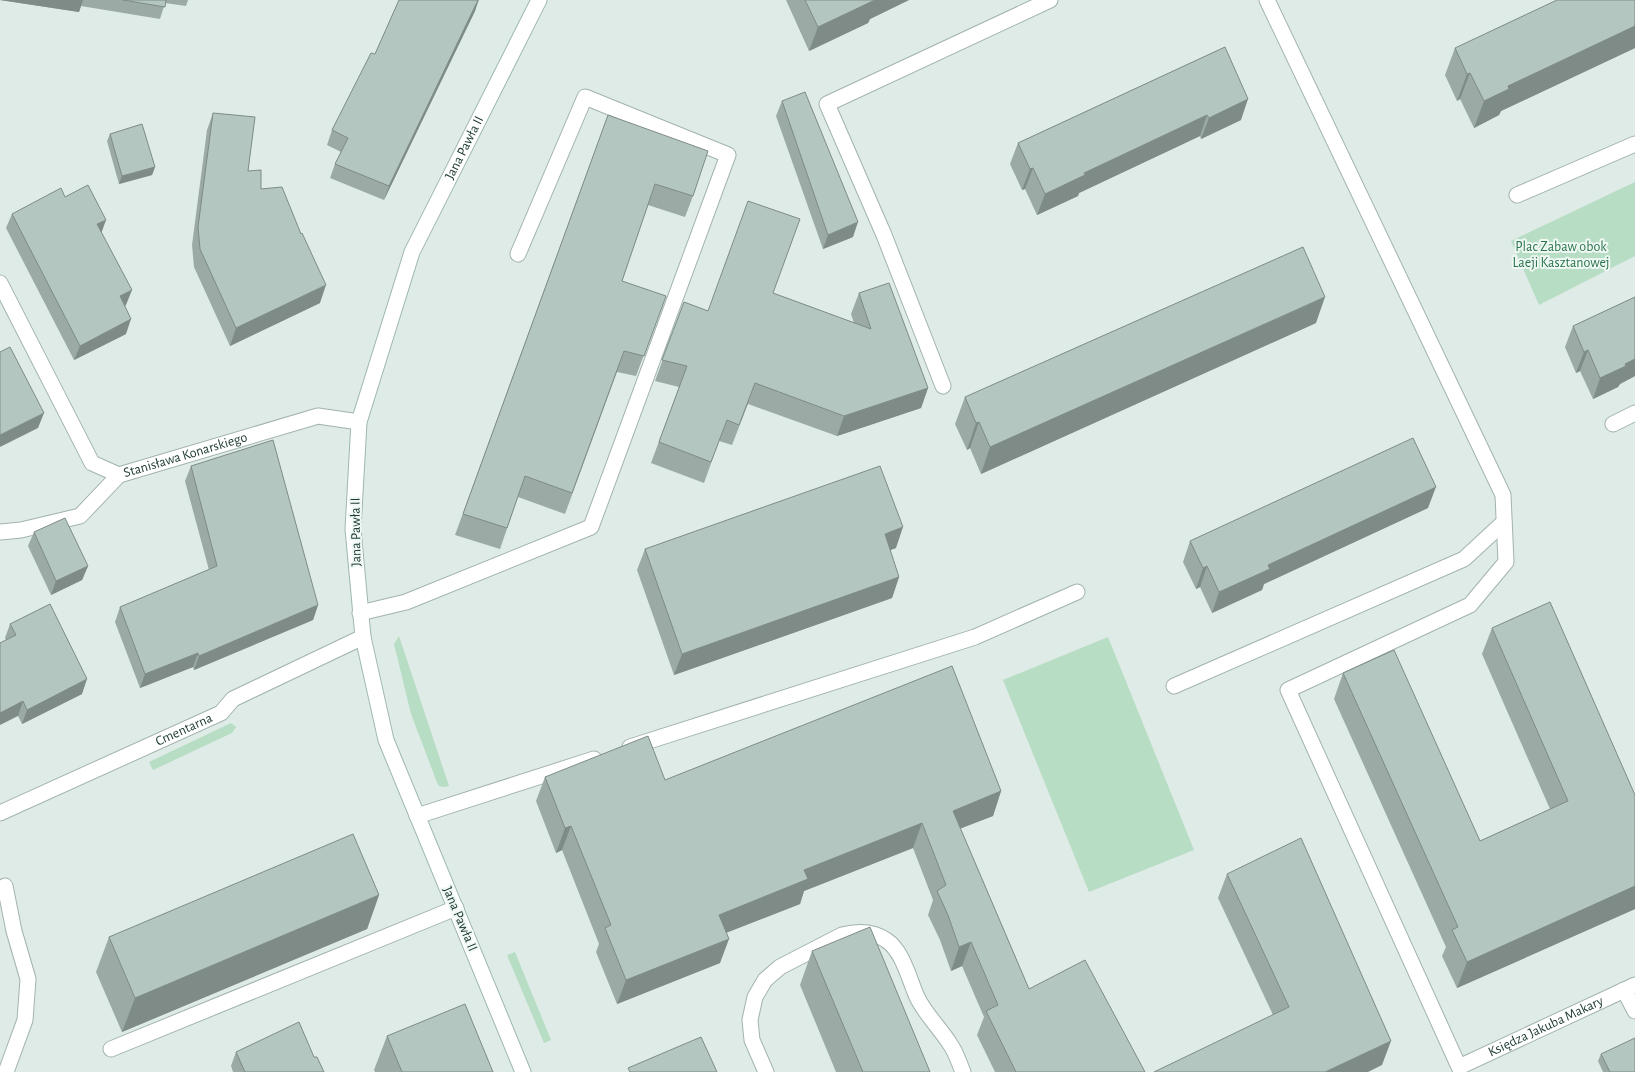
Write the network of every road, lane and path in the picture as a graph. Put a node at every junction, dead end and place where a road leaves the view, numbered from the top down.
1 (539, 0) edge
2 (1050, 0) edge
3 (1267, 0) edge
4 (1635, 144) edge
5 (1517, 195) dead end
6 (518, 254) dead end
7 (0, 284) edge
8 (943, 386) dead end
9 (1635, 413) edge
10 (359, 422) junction
11 (1613, 424) dead end
12 (119, 475) junction
13 (1504, 522) junction
14 (0, 532) edge
15 (1077, 592) dead end
16 (360, 612) junction
17 (362, 636) junction
18 (1174, 686) dead end
19 (0, 813) edge
20 (417, 816) junction
21 (5, 886) dead end
22 (456, 908) junction
23 (1630, 988) edge
24 (1635, 1012) edge
25 (111, 1049) dead end
26 (6, 1072) edge
27 (523, 1072) edge
28 (766, 1072) edge
29 (963, 1072) edge

1 - 10 main road, Jana Pawła II
2 - 8 main road
3 - 13 main road
4 - 5 main road
6 - 16 main road
7 - 12 main road, Stanisława Konarskiego
9 - 11 main road
10 - 12 main road, Stanisława Konarskiego
10 - 16 main road, Jana Pawła II
12 - 14 main road
13 - 18 main road
13 - 23 main road, Księdza Jakuba Makary
15 - 20 main road
16 - 17 main road, Jana Pawła II
17 - 19 main road, Cmentarna
17 - 20 main road, Jana Pawła II
20 - 22 main road, Jana Pawła II
21 - 26 main road
22 - 25 main road
22 - 27 main road, Jana Pawła II
23 - 24 main road, Księdza Jakuba Makary
28 - 29 main road

